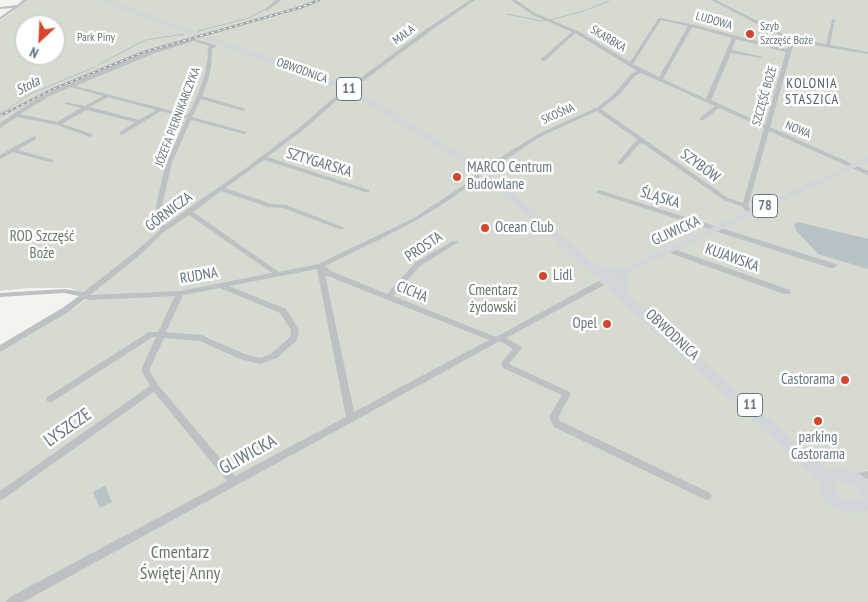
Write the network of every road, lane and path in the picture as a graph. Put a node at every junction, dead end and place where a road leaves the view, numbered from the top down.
1 (25, 0) edge
2 (102, 0) edge
3 (279, 0) edge
4 (473, 0) edge
5 (513, 0) edge
6 (713, 0) edge
7 (18, 6) junction
8 (0, 8) edge
9 (266, 10) dead end
10 (0, 19) edge
11 (834, 20) dead end
12 (691, 25) junction
13 (574, 32) junction
14 (735, 37) junction
15 (792, 40) junction
16 (828, 46) junction
17 (728, 51) junction
18 (789, 51) junction
19 (868, 53) edge
20 (761, 57) dead end
21 (543, 60) dead end
22 (630, 65) junction
23 (640, 71) junction
24 (660, 79) junction
25 (72, 86) junction
26 (349, 89) junction
27 (108, 95) junction
28 (199, 97) junction
29 (708, 101) junction
30 (67, 103) dead end
31 (719, 106) junction
32 (87, 107) junction
33 (160, 109) junction
34 (243, 109) dead end
35 (597, 109) junction
36 (18, 115) junction
37 (189, 117) junction
38 (702, 119) dead end
39 (140, 122) junction
40 (58, 124) junction
41 (0, 126) edge
42 (767, 129) junction
43 (244, 132) dead end
44 (122, 134) dead end
45 (90, 135) dead end
46 (34, 138) dead end
47 (642, 141) junction
48 (13, 150) junction
49 (0, 157) edge
50 (263, 158) junction
51 (868, 159) edge
52 (51, 161) dead end
53 (620, 163) dead end
54 (853, 166) junction
55 (482, 173) junction
56 (868, 173) edge
57 (221, 189) junction
58 (368, 191) dead end
59 (599, 192) dead end
60 (510, 195) junction
61 (745, 206) junction
62 (188, 211) junction
63 (751, 213) junction
64 (341, 228) dead end
65 (163, 230) junction
66 (714, 230) junction
67 (456, 242) dead end
68 (669, 250) junction
69 (320, 266) junction
70 (833, 266) dead end
71 (598, 268) junction
72 (623, 272) junction
73 (278, 274) junction
74 (608, 280) junction
75 (222, 286) junction
76 (623, 290) junction
77 (787, 292) dead end
78 (180, 293) junction
79 (0, 295) edge
80 (83, 295) junction
81 (388, 297) junction
82 (161, 334) junction
83 (498, 339) junction
84 (138, 343) junction
85 (0, 349) edge
86 (151, 354) junction
87 (155, 387) junction
88 (50, 399) dead end
89 (351, 418) junction
90 (831, 476) junction
91 (234, 482) junction
92 (0, 496) edge
93 (707, 496) dead end
94 (866, 497) edge
95 (12, 602) edge

1 - 7 street
2 - 26 highway, OBWODNICA / 11
3 - 9 street
4 - 26 street, MAŁA
5 - 13 street, SKARBKA
6 - 15 street
7 - 8 street
7 - 10 street
11 - 16 street
12 - 14 street, LUDOWA
12 - 22 street, LUDOWA
12 - 24 street
13 - 21 street, SKARBKA
13 - 22 street, SKARBKA
14 - 17 street
14 - 18 street, LUDOWA
15 - 16 street
15 - 18 street, SZCZĘŚĆ BOŻE
16 - 19 street
17 - 20 street
17 - 29 street
18 - 42 street, SZCZĘŚĆ BOŻE
22 - 23 street, NOWA
23 - 24 street, NOWA
23 - 35 street, SKOŚNA
24 - 29 street, NOWA
25 - 27 street
25 - 28 street, JÓZEFA PIERNIKARCZYKA
25 - 36 street
26 - 50 street, GÓRNICZA
26 - 55 highway, OBWODNICA / 11
27 - 32 street
27 - 33 street
28 - 34 street
28 - 37 street, JÓZEFA PIERNIKARCZYKA
29 - 31 street, NOWA
30 - 32 street
31 - 38 street
31 - 42 street, NOWA
32 - 39 street
32 - 40 street
33 - 37 street
33 - 39 street
35 - 47 street, SZYBÓW
35 - 55 street, SKOŚNA
36 - 40 street
36 - 41 street
37 - 43 street
37 - 65 street, JÓZEFA PIERNIKARCZYKA
39 - 44 street
40 - 45 street
42 - 54 street, NOWA
42 - 61 street, SZCZĘŚĆ BOŻE
46 - 48 street
47 - 53 street
47 - 61 street, SZYBÓW
48 - 49 street
48 - 52 street
50 - 57 street, GÓRNICZA
50 - 58 street, SZTYGARSKA
51 - 54 main road, GLIWICKA / 78
54 - 56 street, NOWA
54 - 63 main road, GLIWICKA / 78
55 - 60 highway, OBWODNICA / 11
55 - 69 street, SKOŚNA
57 - 62 street, GÓRNICZA
57 - 64 street
59 - 66 street, ŚLĄSKA
60 - 71 highway, OBWODNICA / 11
60 - 74 highway, OBWODNICA / 11
61 - 63 street
62 - 65 street, GÓRNICZA
62 - 73 street
63 - 66 main road, GLIWICKA / 78
65 - 80 street, GÓRNICZA
66 - 68 main road, GLIWICKA / 78
66 - 70 street, ŚLĄSKA
67 - 81 street, PROSTA
68 - 72 main road, GLIWICKA / 78
68 - 77 street, KUJAWSKA
69 - 73 street, RUDNA
69 - 81 street, CICHA
69 - 89 street
71 - 72 highway
71 - 74 highway, OBWODNICA / 11
72 - 74 main road, GLIWICKA / 78
72 - 76 highway
73 - 75 street, RUDNA
74 - 76 highway, OBWODNICA / 11
74 - 83 street, GLIWICKA
74 - 90 highway, OBWODNICA / 11
75 - 78 street, RUDNA
75 - 82 street
76 - 90 highway, OBWODNICA / 11
78 - 80 street, RUDNA
78 - 82 street
79 - 80 street, RUDNA
80 - 85 street, GÓRNICZA
81 - 83 street, CICHA
82 - 84 street
82 - 86 street
83 - 89 street, GLIWICKA
83 - 93 street
84 - 86 street
84 - 88 street
86 - 87 street
87 - 91 street
87 - 92 street, LYSZCZE
89 - 91 street, GLIWICKA
90 - 94 highway
90 - 94 highway
91 - 95 street, GLIWICKA

